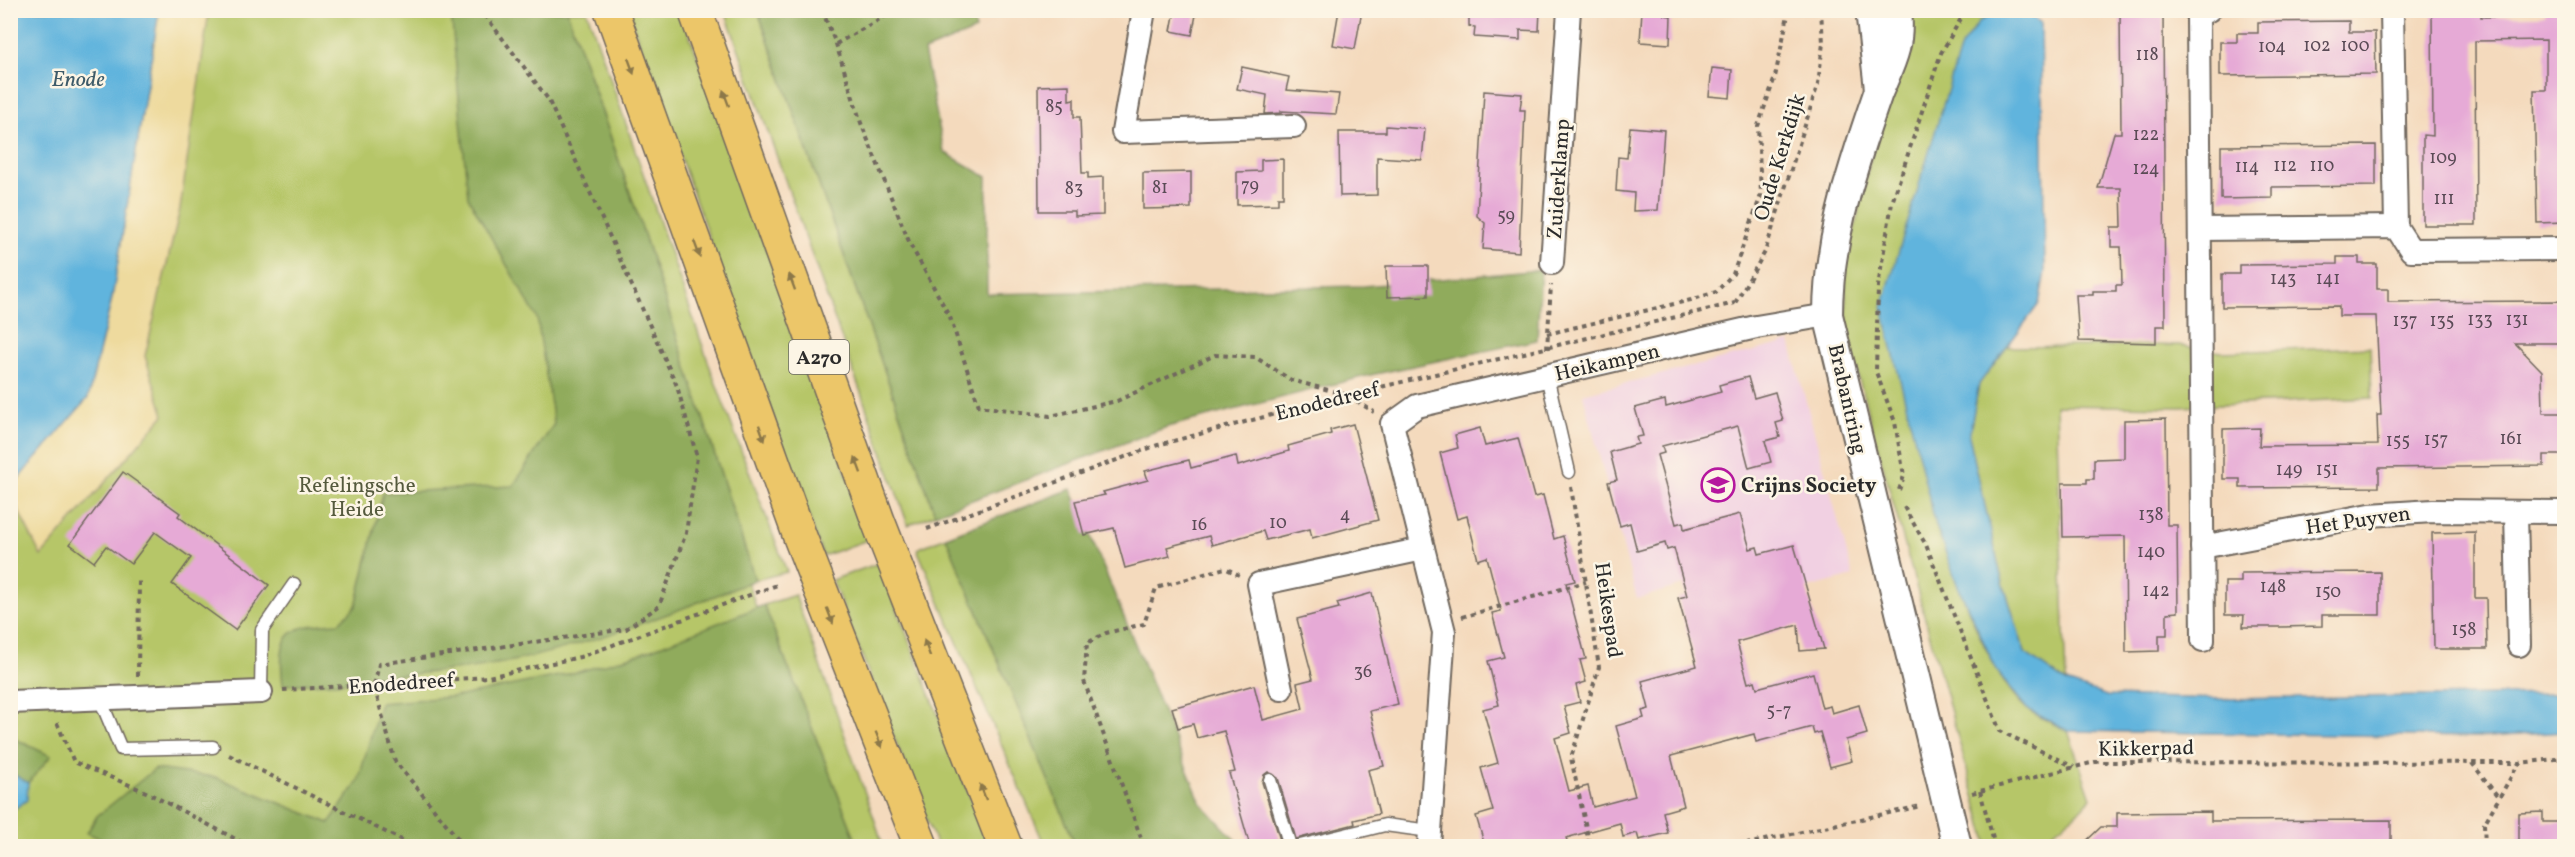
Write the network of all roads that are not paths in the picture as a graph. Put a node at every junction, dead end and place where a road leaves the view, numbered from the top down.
1 (611, 10) edge
2 (695, 10) edge
3 (1144, 10) edge
4 (1569, 10) edge
5 (1870, 10) edge
6 (1897, 10) edge
7 (2209, 10) edge
8 (2392, 10) edge
9 (1879, 91) junction
10 (1294, 126) dead end
11 (2396, 227) junction
12 (2201, 230) junction
13 (2565, 249) edge
14 (1552, 263) road end
15 (1827, 315) junction
16 (1547, 376) junction
17 (1569, 472) road end
18 (2516, 512) junction
19 (2565, 512) edge
20 (2202, 547) junction
21 (1423, 549) junction
22 (294, 584) dead end
23 (2203, 640) dead end
24 (2519, 645) dead end
25 (1281, 688) dead end
26 (261, 692) joint
27 (100, 699) junction
28 (10, 702) edge
29 (213, 747) road end
30 (1270, 780) dead end
31 (1429, 839) edge
32 (921, 846) edge
33 (1005, 846) edge
34 (1290, 846) edge
35 (1300, 846) edge
36 (1957, 846) edge

1 -> 32 highway
33 -> 2 highway, A270
3 - 10 street
4 - 14 street, Zuiderklamp
5 - 9 street, Brabantring
6 - 9 street, Brabantring
7 - 12 street
8 - 11 street
9 - 15 street, Brabantring
11 - 12 street
11 - 13 street
12 - 20 street
15 - 16 street, Heikampen
15 - 36 street, Brabantring
16 - 17 lane
16 - 21 street, Heikampen
18 - 19 street, Het Puyven
18 - 20 street, Het Puyven
18 - 24 street
20 - 23 street
21 - 25 street
21 - 31 street
22 - 26 lane
26 - 27 street
27 - 28 street
27 - 29 lane
30 - 34 lane
31 - 35 lane

